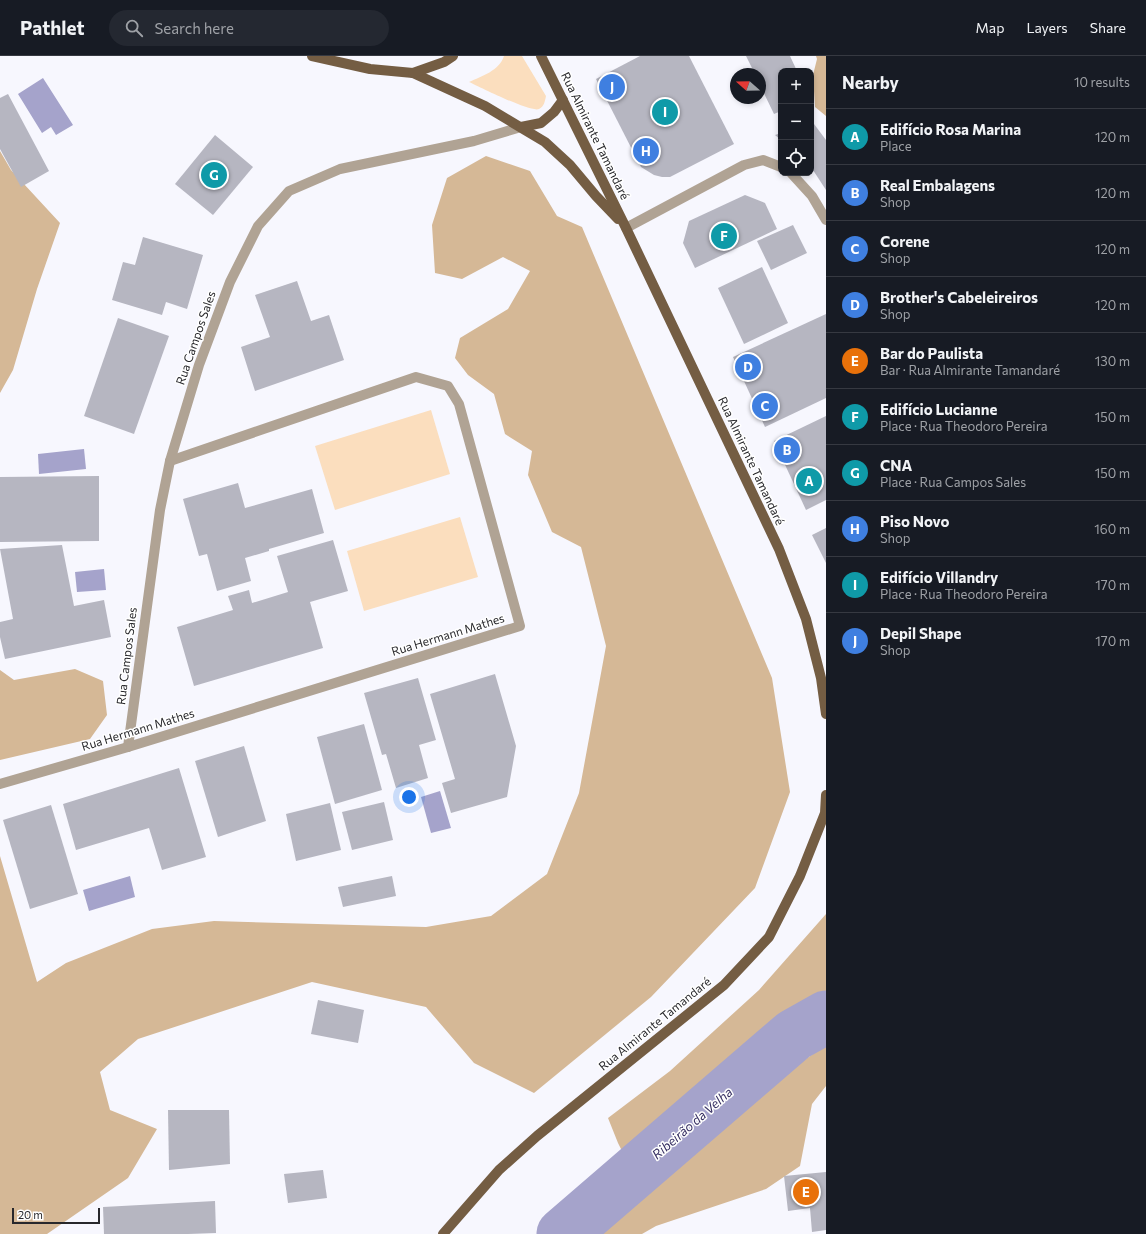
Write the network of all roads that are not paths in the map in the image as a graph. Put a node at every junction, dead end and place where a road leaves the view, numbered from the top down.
1 (312, 56) edge
2 (453, 56) edge
3 (541, 56) edge
4 (414, 73) junction
5 (563, 100) junction
6 (521, 127) junction
7 (778, 166) edge
8 (794, 176) edge
9 (826, 220) edge
10 (626, 228) junction
11 (170, 462) junction
12 (826, 714) edge
13 (128, 747) junction
14 (0, 784) edge
15 (826, 795) edge
16 (825, 813) edge
17 (443, 1234) edge

1 - 4 main road
2 - 4 main road
3 - 5 main road, Rua Almirante Tamandaré
4 - 6 main road, Rua Almirante Tamandaré
5 - 6 main road
5 - 10 main road, Rua Almirante Tamandaré
6 - 10 main road, Rua Almirante Tamandaré
6 - 11 street, Rua Campos Sales
7 - 10 street
8 - 9 street
10 - 12 main road, Rua Almirante Tamandaré
11 - 13 street, Rua Campos Sales
11 - 13 street, Rua Hermann Mathes
13 - 14 street, Rua Hermann Mathes
15 - 16 main road, Rua Almirante Tamandaré
16 - 17 main road, Rua Almirante Tamandaré

